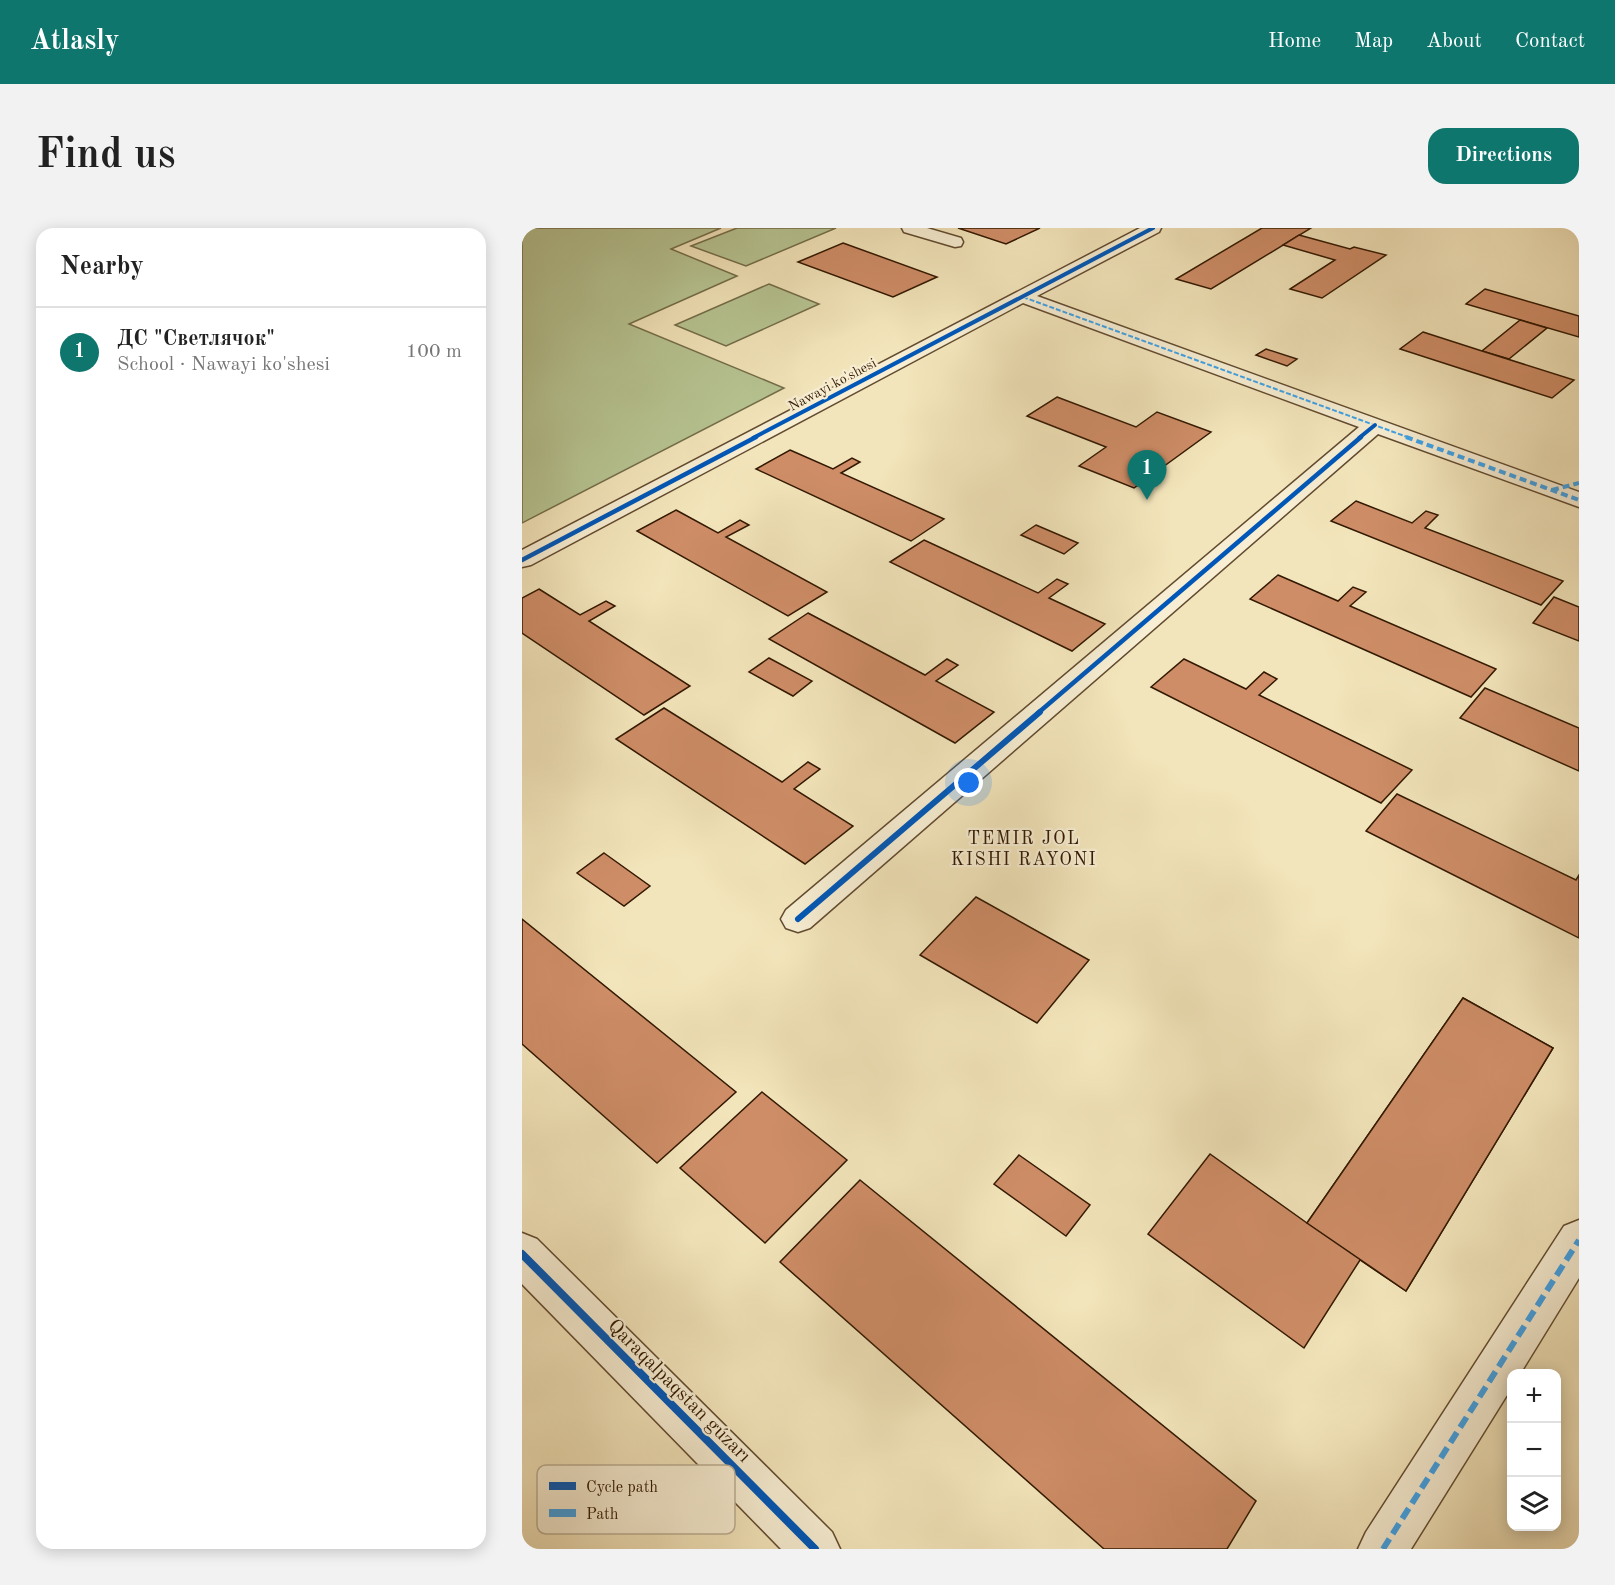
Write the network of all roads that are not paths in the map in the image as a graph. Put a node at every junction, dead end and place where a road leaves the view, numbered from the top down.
1 (910, 228) edge
2 (1153, 228) edge
3 (955, 242) dead end
4 (1023, 297) junction
5 (1375, 426) junction
6 (1579, 483) edge
7 (1552, 490) junction
8 (1579, 500) edge
9 (522, 560) edge
10 (798, 919) dead end
11 (1579, 1240) edge
12 (522, 1254) edge
13 (732, 1465) edge
14 (735, 1468) edge
15 (815, 1549) edge
16 (1383, 1549) edge

1 - 3 street
2 - 4 street, Nawayi ko'shesi
4 - 5 street
4 - 9 street, Nawayi ko'shesi
5 - 7 street
5 - 10 street
6 - 7 street
7 - 8 street
11 - 16 street
12 - 13 street, Qaraqalpaqstan gúzarı
14 - 15 street, Qaraqalpaqstan gúzarı

